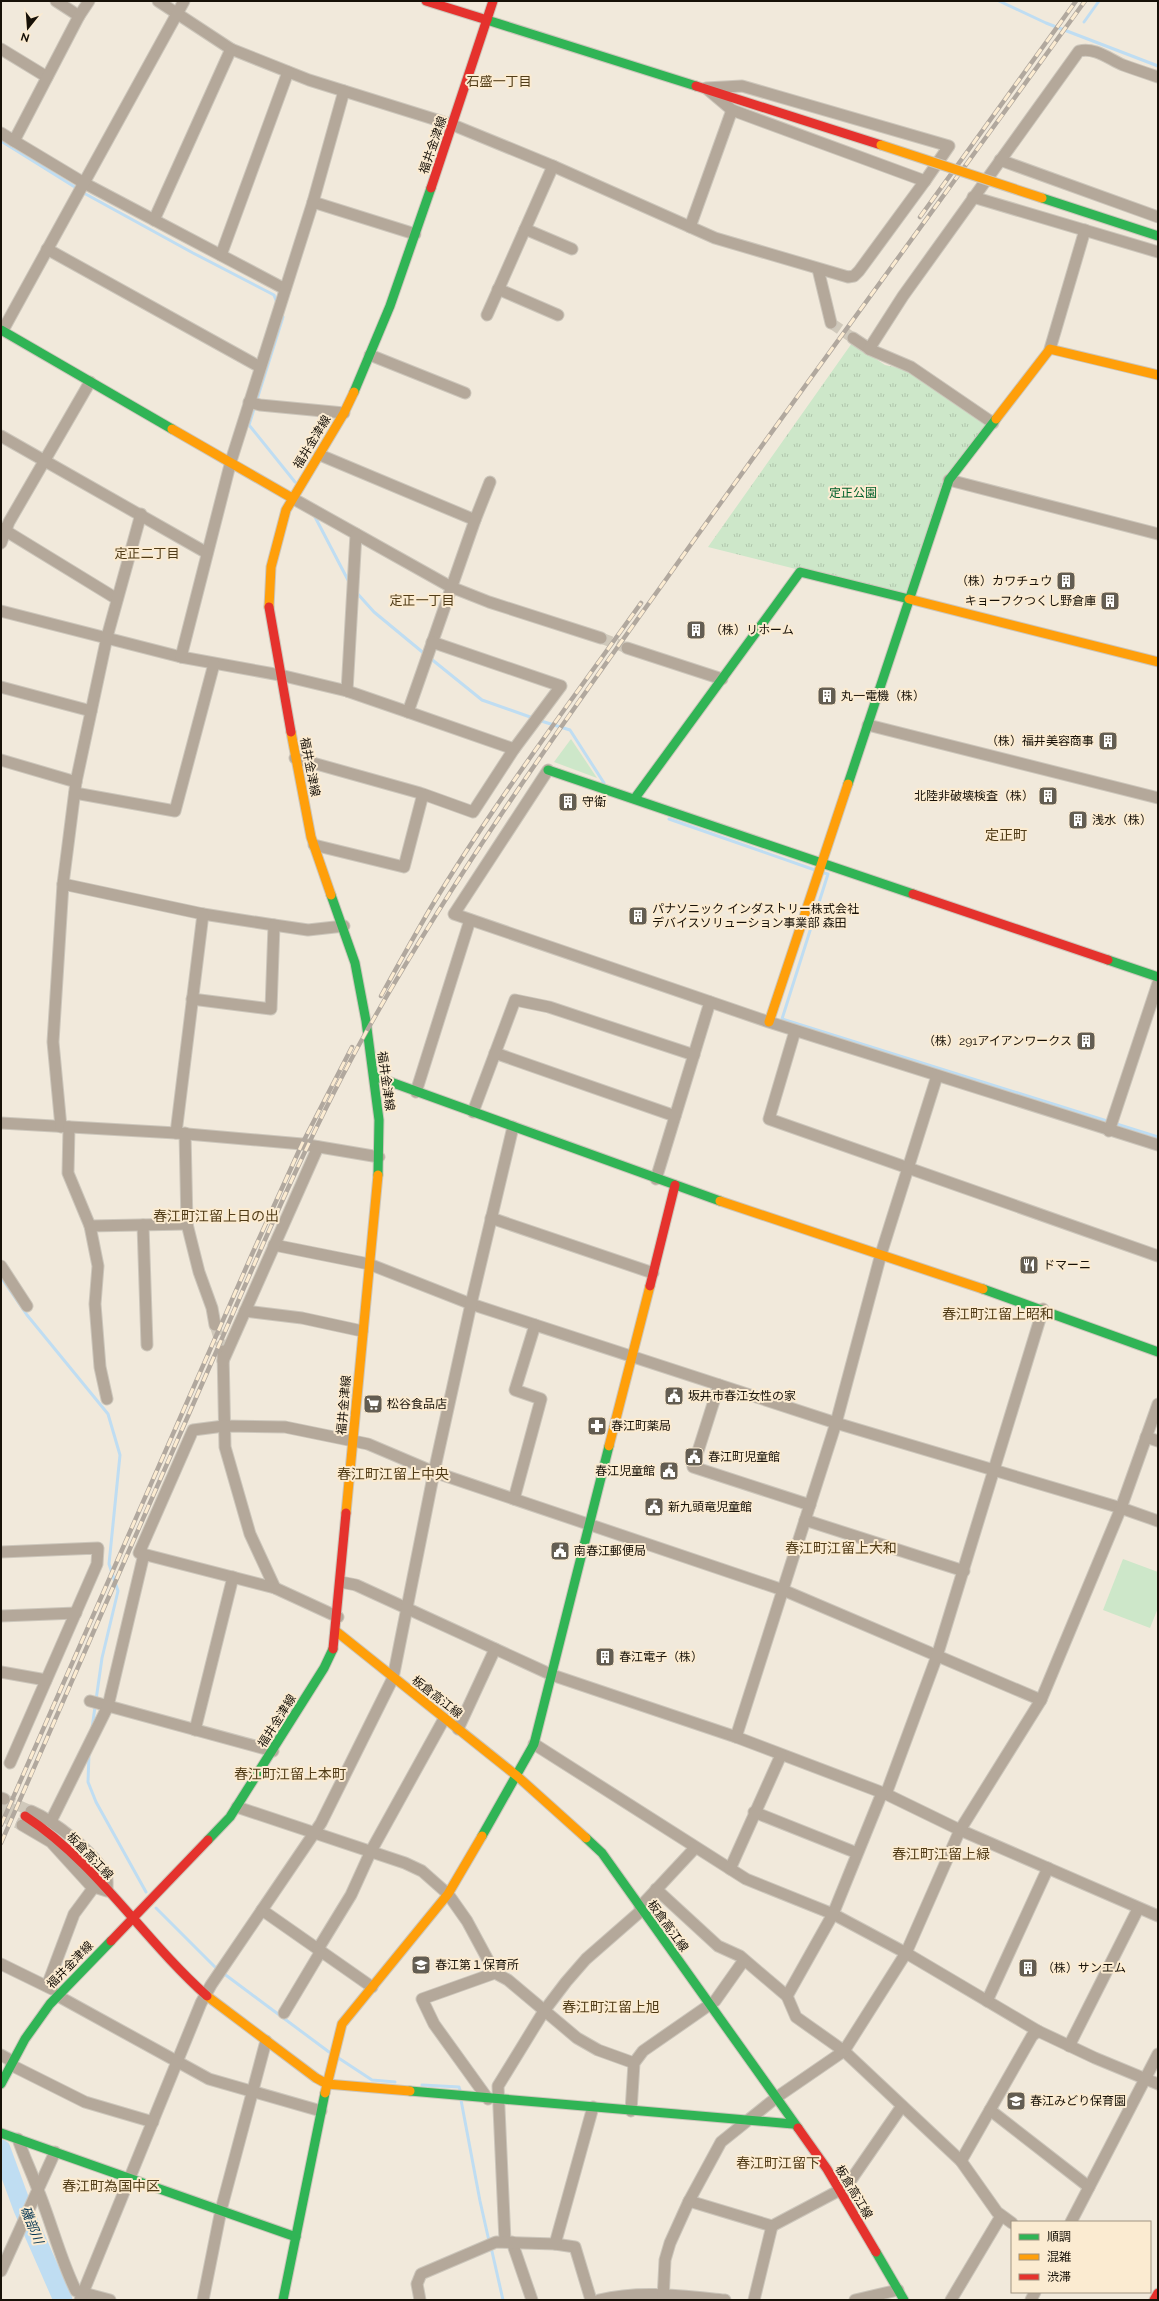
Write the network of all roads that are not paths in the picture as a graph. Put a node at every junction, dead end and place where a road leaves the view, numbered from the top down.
1 (56, 1) edge
2 (90, 1) edge
3 (158, 1) edge
4 (184, 1) edge
5 (426, 1) edge
6 (493, 1) edge
7 (176, 14) junction
8 (79, 16) junction
9 (487, 20) junction
10 (1, 49) edge
11 (231, 49) junction
12 (288, 72) junction
13 (47, 77) junction
14 (1158, 77) edge
15 (706, 88) junction
16 (344, 91) junction
17 (732, 110) junction
18 (453, 125) junction
19 (1, 133) edge
20 (14, 141) junction
21 (1000, 160) junction
22 (553, 166) junction
23 (925, 181) junction
24 (84, 183) junction
25 (973, 197) junction
26 (313, 202) junction
27 (1158, 217) edge
28 (154, 220) junction
29 (690, 227) junction
30 (525, 229) junction
31 (1085, 230) junction
32 (415, 234) junction
33 (1158, 236) edge
34 (47, 249) junction
35 (572, 249) dead end
36 (1158, 252) edge
37 (221, 256) junction
38 (818, 269) junction
39 (285, 289) junction
40 (498, 289) junction
41 (486, 315) dead end
42 (558, 315) dead end
43 (831, 323) tunnel mouth
44 (2, 330) edge
45 (853, 338) tunnel mouth
46 (869, 349) junction
47 (1050, 349) junction
48 (370, 355) junction
49 (260, 367) junction
50 (1158, 375) edge
51 (90, 382) junction
52 (465, 392) dead end
53 (249, 402) junction
54 (344, 413) junction
55 (993, 423) junction
56 (1, 436) edge
57 (320, 455) junction
58 (44, 460) junction
59 (231, 461) junction
60 (950, 480) junction
61 (490, 482) dead end
62 (292, 498) junction
63 (141, 514) junction
64 (475, 520) junction
65 (3, 529) edge
66 (356, 534) junction
67 (1158, 534) edge
68 (1, 543) edge
69 (207, 553) junction
70 (451, 587) junction
71 (911, 598) junction
72 (117, 599) junction
73 (1, 611) edge
74 (107, 637) junction
75 (600, 638) tunnel mouth
76 (432, 642) junction
77 (627, 648) tunnel mouth
78 (181, 657) junction
79 (1158, 662) edge
80 (214, 664) junction
81 (280, 675) junction
82 (722, 680) junction
83 (1, 687) edge
84 (347, 691) junction
85 (91, 711) junction
86 (408, 712) junction
87 (868, 725) junction
88 (514, 749) junction
89 (295, 758) junction
90 (1, 760) edge
91 (548, 770) joint
92 (76, 782) junction
93 (75, 793) junction
94 (420, 793) dead end
95 (635, 798) junction
96 (1158, 798) edge
97 (314, 846) junction
98 (822, 862) junction
99 (63, 884) junction
100 (202, 914) junction
101 (470, 920) junction
102 (274, 925) junction
103 (344, 926) junction
104 (1158, 977) edge
105 (1158, 983) edge
106 (192, 999) junction
107 (710, 1002) junction
108 (769, 1022) junction
109 (795, 1030) junction
110 (495, 1052) junction
111 (694, 1055) junction
112 (374, 1076) junction
113 (937, 1076) junction
114 (416, 1092) junction
115 (473, 1112) junction
116 (675, 1116) junction
117 (1, 1123) edge
118 (65, 1127) junction
119 (513, 1127) junction
120 (1109, 1131) junction
121 (180, 1133) junction
122 (1158, 1145) edge
123 (318, 1147) junction
124 (379, 1157) junction
125 (909, 1168) junction
126 (656, 1179) junction
127 (676, 1185) junction
128 (491, 1218) junction
129 (187, 1224) junction
130 (143, 1225) junction
131 (90, 1226) junction
132 (274, 1245) junction
133 (881, 1254) junction
134 (1158, 1256) edge
135 (369, 1264) junction
136 (1, 1266) edge
137 (654, 1273) junction
138 (471, 1304) junction
139 (27, 1306) dead end
140 (1043, 1309) junction
141 (245, 1311) junction
142 (215, 1325) tunnel mouth
143 (535, 1325) junction
144 (362, 1331) junction
145 (147, 1345) dead end
146 (1158, 1352) edge
147 (632, 1356) junction
148 (720, 1385) junction
149 (107, 1399) dead end
150 (1158, 1404) edge
151 (836, 1423) junction
152 (224, 1426) junction
153 (1146, 1437) junction
154 (353, 1440) junction
155 (1158, 1441) edge
156 (995, 1470) junction
157 (434, 1472) junction
158 (514, 1499) junction
159 (810, 1505) junction
160 (1121, 1508) junction
161 (805, 1520) junction
162 (1158, 1521) edge
163 (590, 1526) junction
164 (1, 1552) edge
165 (144, 1554) junction
166 (964, 1571) junction
167 (233, 1577) junction
168 (341, 1582) junction
169 (275, 1588) junction
170 (784, 1590) junction
171 (408, 1609) junction
172 (76, 1612) junction
173 (1, 1616) edge
174 (338, 1616) junction
175 (337, 1632) junction
176 (495, 1649) junction
177 (937, 1656) junction
178 (1, 1672) edge
179 (552, 1675) junction
180 (394, 1678) junction
181 (46, 1680) junction
182 (1041, 1700) junction
183 (90, 1701) dead end
184 (108, 1706) junction
185 (444, 1719) junction
186 (458, 1729) junction
187 (195, 1730) junction
188 (736, 1737) junction
189 (534, 1744) junction
190 (273, 1751) junction
191 (780, 1755) junction
192 (10, 1763) dead end
193 (517, 1776) junction
194 (884, 1793) junction
195 (237, 1807) junction
196 (754, 1812) junction
197 (26, 1817) junction
198 (51, 1821) junction
199 (960, 1830) junction
200 (315, 1833) junction
201 (695, 1848) junction
202 (371, 1851) junction
203 (858, 1853) junction
204 (1048, 1868) junction
205 (730, 1869) junction
206 (94, 1887) junction
207 (656, 1889) junction
208 (107, 1891) junction
209 (448, 1894) junction
210 (641, 1908) junction
211 (1138, 1909) junction
212 (262, 1910) junction
213 (833, 1914) junction
214 (1158, 1916) edge
215 (132, 1919) junction
216 (320, 1950) junction
217 (906, 1953) junction
218 (744, 1960) junction
219 (1, 1964) edge
220 (495, 1973) junction
221 (47, 1986) junction
222 (372, 1987) junction
223 (59, 1994) junction
224 (206, 1995) junction
225 (787, 1996) junction
226 (987, 2001) junction
227 (710, 2004) junction
228 (544, 2011) junction
229 (284, 2013) dead end
230 (1038, 2031) junction
231 (266, 2041) junction
232 (1069, 2046) junction
233 (844, 2051) junction
234 (1158, 2054) edge
235 (1, 2056) edge
236 (12, 2063) junction
237 (177, 2063) junction
238 (634, 2063) junction
239 (1144, 2079) junction
240 (1, 2084) edge
241 (327, 2084) junction
242 (1158, 2084) edge
243 (251, 2092) junction
244 (777, 2097) junction
245 (493, 2099) junction
246 (902, 2106) junction
247 (593, 2107) junction
248 (990, 2110) junction
249 (321, 2111) junction
250 (631, 2111) junction
251 (748, 2120) junction
252 (152, 2122) junction
253 (793, 2124) junction
254 (1, 2133) edge
255 (16, 2138) junction
256 (55, 2152) junction
257 (961, 2161) junction
258 (129, 2178) junction
259 (1089, 2187) junction
260 (37, 2192) junction
261 (841, 2192) junction
262 (689, 2201) junction
263 (221, 2210) junction
264 (1001, 2216) junction
265 (1072, 2221) edge
266 (1011, 2222) edge
267 (772, 2226) junction
268 (296, 2237) junction
269 (508, 2242) junction
270 (555, 2244) junction
271 (1, 2271) edge
272 (898, 2290) junction
273 (1158, 2293) edge
274 (81, 2297) edge
275 (664, 2297) edge
276 (110, 2300) edge
277 (203, 2300) edge
278 (283, 2300) edge
279 (420, 2300) edge
280 (532, 2300) edge
281 (591, 2300) edge
282 (599, 2300) edge
283 (725, 2300) edge
284 (754, 2300) edge
285 (855, 2300) edge
286 (904, 2300) edge
287 (951, 2300) edge
288 (1154, 2300) edge

1 - 8 street
2 - 8 street
3 - 7 street
4 - 7 street
5 - 9 street
6 - 9 street, 福井金津線
7 - 11 street
7 - 24 street
8 - 13 street
9 - 15 street
9 - 18 street, 福井金津線
10 - 13 street
11 - 12 street
11 - 28 street
12 - 16 street
12 - 37 street
13 - 20 street
14 - 21 street
15 - 17 street
15 - 23 street
15 - 33 street, bridge
16 - 18 street
16 - 26 street
17 - 23 street
17 - 29 street
18 - 22 street
18 - 32 street, 福井金津線
19 - 20 street
20 - 24 street
21 - 25 street
21 - 27 street
22 - 29 street
22 - 30 street
23 - 38 street
24 - 28 street
24 - 34 street
25 - 31 street
25 - 46 street
26 - 32 street
26 - 39 street
28 - 37 street
29 - 38 street
30 - 35 street
30 - 40 street
31 - 36 street
31 - 47 street
32 - 48 street, 福井金津線
34 - 44 street
34 - 49 street
37 - 39 street
38 - 43 street
39 - 49 street
40 - 41 street
40 - 42 street
44 - 51 street
45 - 46 street
46 - 55 street
47 - 50 street
47 - 55 street
48 - 52 street
48 - 54 street, 福井金津線
49 - 53 street
51 - 58 street
51 - 59 street
53 - 54 street
53 - 59 street
54 - 57 street, 福井金津線
55 - 60 street
56 - 58 street
57 - 62 street, 福井金津線
57 - 64 street
58 - 63 street
58 - 65 street
59 - 62 street
59 - 69 street
60 - 67 street
60 - 71 street
61 - 64 street
62 - 66 street
62 - 81 street, 福井金津線
63 - 69 street
63 - 72 street
64 - 70 street
65 - 68 street
65 - 72 street
66 - 70 street
66 - 84 street
69 - 78 street
70 - 75 street
70 - 76 street
71 - 79 street
71 - 82 street
71 - 87 street
72 - 74 street
73 - 74 street
74 - 78 street
74 - 85 street
76 - 86 street
76 - 88 street
77 - 82 street
78 - 80 street
80 - 81 street
80 - 93 street
81 - 84 street
81 - 89 street, 福井金津線
82 - 95 street
83 - 85 street
84 - 86 street
85 - 92 street
86 - 88 street
87 - 96 street
87 - 98 street
88 - 97 street
89 - 94 street
89 - 97 street, 福井金津線
90 - 92 street
91 - 95 street
91 - 101 street
92 - 93 street
93 - 99 street
95 - 98 street
97 - 103 street, 福井金津線
98 - 104 street
98 - 108 street
99 - 100 street
99 - 118 street
100 - 102 street
100 - 106 street
101 - 107 street
101 - 114 street
102 - 103 street
102 - 106 street
103 - 112 street, 福井金津線
105 - 120 street
106 - 121 street
107 - 108 street
107 - 111 street
108 - 109 street
109 - 113 street
109 - 125 street
110 - 111 street
110 - 115 street
110 - 116 street
111 - 116 street
112 - 114 street
112 - 124 street, 福井金津線
113 - 120 street
113 - 125 street
114 - 115 street
115 - 119 street
116 - 126 street
117 - 118 street
118 - 121 street
118 - 131 street
119 - 126 street
119 - 128 street
120 - 122 street
121 - 123 street
121 - 129 street
123 - 124 street
123 - 132 street
124 - 135 street, 福井金津線
125 - 133 street
125 - 134 street
126 - 127 street
127 - 133 street
127 - 137 street
128 - 137 street
128 - 138 street
129 - 130 street
129 - 142 street
130 - 131 street
130 - 145 street
131 - 149 street
132 - 135 street
132 - 141 street
133 - 140 street
133 - 151 street
135 - 138 street
135 - 144 street, 福井金津線
136 - 139 street
137 - 147 street
138 - 143 street
138 - 157 street
140 - 146 street
140 - 156 street
141 - 144 street
141 - 152 street
143 - 147 street
143 - 158 street
144 - 154 street, 福井金津線
147 - 148 street
147 - 163 street
148 - 151 street
148 - 159 street
150 - 153 street
151 - 156 street
151 - 159 street
152 - 154 street
152 - 165 street
152 - 169 street
153 - 155 street
153 - 160 street
154 - 157 street
154 - 168 street, 福井金津線
156 - 160 street
156 - 166 street
157 - 158 street
157 - 171 street
158 - 163 street
159 - 161 street
160 - 162 street
160 - 182 street
161 - 166 street
161 - 170 street
163 - 170 street
163 - 179 street
164 - 172 street
165 - 167 street
165 - 184 street
166 - 177 street
167 - 169 street
167 - 187 street
168 - 171 street
168 - 174 street, 福井金津線
169 - 174 street
170 - 177 street
170 - 188 street
171 - 176 street
171 - 180 street
172 - 173 street
172 - 181 street
174 - 175 street, 福井金津線
175 - 180 street, 板倉高江線
175 - 190 street, 福井金津線
176 - 179 street
176 - 186 street
177 - 182 street
177 - 194 street
178 - 181 street
179 - 188 street
179 - 189 street
180 - 185 street, 板倉高江線
180 - 200 street
181 - 192 street
182 - 199 street
183 - 184 street
184 - 187 street
184 - 198 street
185 - 186 street, 板倉高江線
185 - 202 street
186 - 193 street, 板倉高江線
187 - 190 street
188 - 191 street
189 - 193 street
189 - 201 street
190 - 195 street, 福井金津線
191 - 194 street
191 - 196 street
193 - 209 street
193 - 210 street, 板倉高江線
194 - 199 street
194 - 203 street
195 - 200 street
195 - 215 street, 福井金津線
196 - 203 street
196 - 205 street
197 - 198 street
197 - 206 street
197 - 208 street, 板倉高江線
198 - 208 street
199 - 204 street
199 - 217 street
200 - 202 street
200 - 212 street
201 - 205 street
201 - 207 street
202 - 209 street
202 - 216 street
203 - 213 street
204 - 211 street
204 - 226 street
205 - 213 street
206 - 208 street
206 - 221 street
207 - 210 street
207 - 218 street
208 - 215 street, 板倉高江線
209 - 220 street
209 - 222 street
210 - 227 street, 板倉高江線
210 - 228 street
211 - 214 street
211 - 232 street
212 - 216 street
212 - 224 street
213 - 217 street
213 - 225 street
215 - 223 street, 福井金津線
215 - 224 street, 板倉高江線
216 - 222 street
216 - 229 street
217 - 226 street
217 - 233 street
218 - 225 street
218 - 227 street
219 - 221 street
220 - 228 street
220 - 245 street
221 - 223 street
222 - 241 street
223 - 236 street, 福井金津線
223 - 237 street
224 - 231 street, 板倉高江線
224 - 237 street
225 - 233 street
226 - 230 street
227 - 238 street
227 - 244 street, 板倉高江線
228 - 238 street
228 - 245 street
230 - 232 street
230 - 248 street
231 - 241 street, 板倉高江線
231 - 243 street
232 - 239 street
233 - 244 street
233 - 246 street
234 - 239 street
235 - 236 street
236 - 240 street, 福井金津線
236 - 252 street
237 - 243 street
237 - 252 street
238 - 250 street
239 - 242 street
239 - 259 street
241 - 245 street
241 - 249 street
243 - 249 street
243 - 263 street
244 - 251 street
244 - 253 street, 板倉高江線
245 - 247 street
245 - 269 street
246 - 257 street
246 - 261 street
247 - 250 street
247 - 270 street
248 - 257 street
248 - 259 street
249 - 268 street
250 - 251 street
251 - 253 street
251 - 262 street
252 - 258 street
253 - 261 street, 板倉高江線
254 - 255 street
255 - 256 street
255 - 260 street
256 - 258 street
256 - 260 street
257 - 264 street
258 - 263 street
258 - 274 street
259 - 265 street
260 - 271 street
260 - 274 street
261 - 267 street
261 - 272 street, 板倉高江線
262 - 267 street
262 - 275 street
263 - 268 street
263 - 277 street
264 - 266 street
264 - 287 street
267 - 284 street
268 - 278 street
269 - 270 street
269 - 279 street
269 - 280 street
270 - 281 street
272 - 285 street
272 - 286 street, 板倉高江線
273 - 288 street
274 - 276 street
275 - 282 street
275 - 283 street

